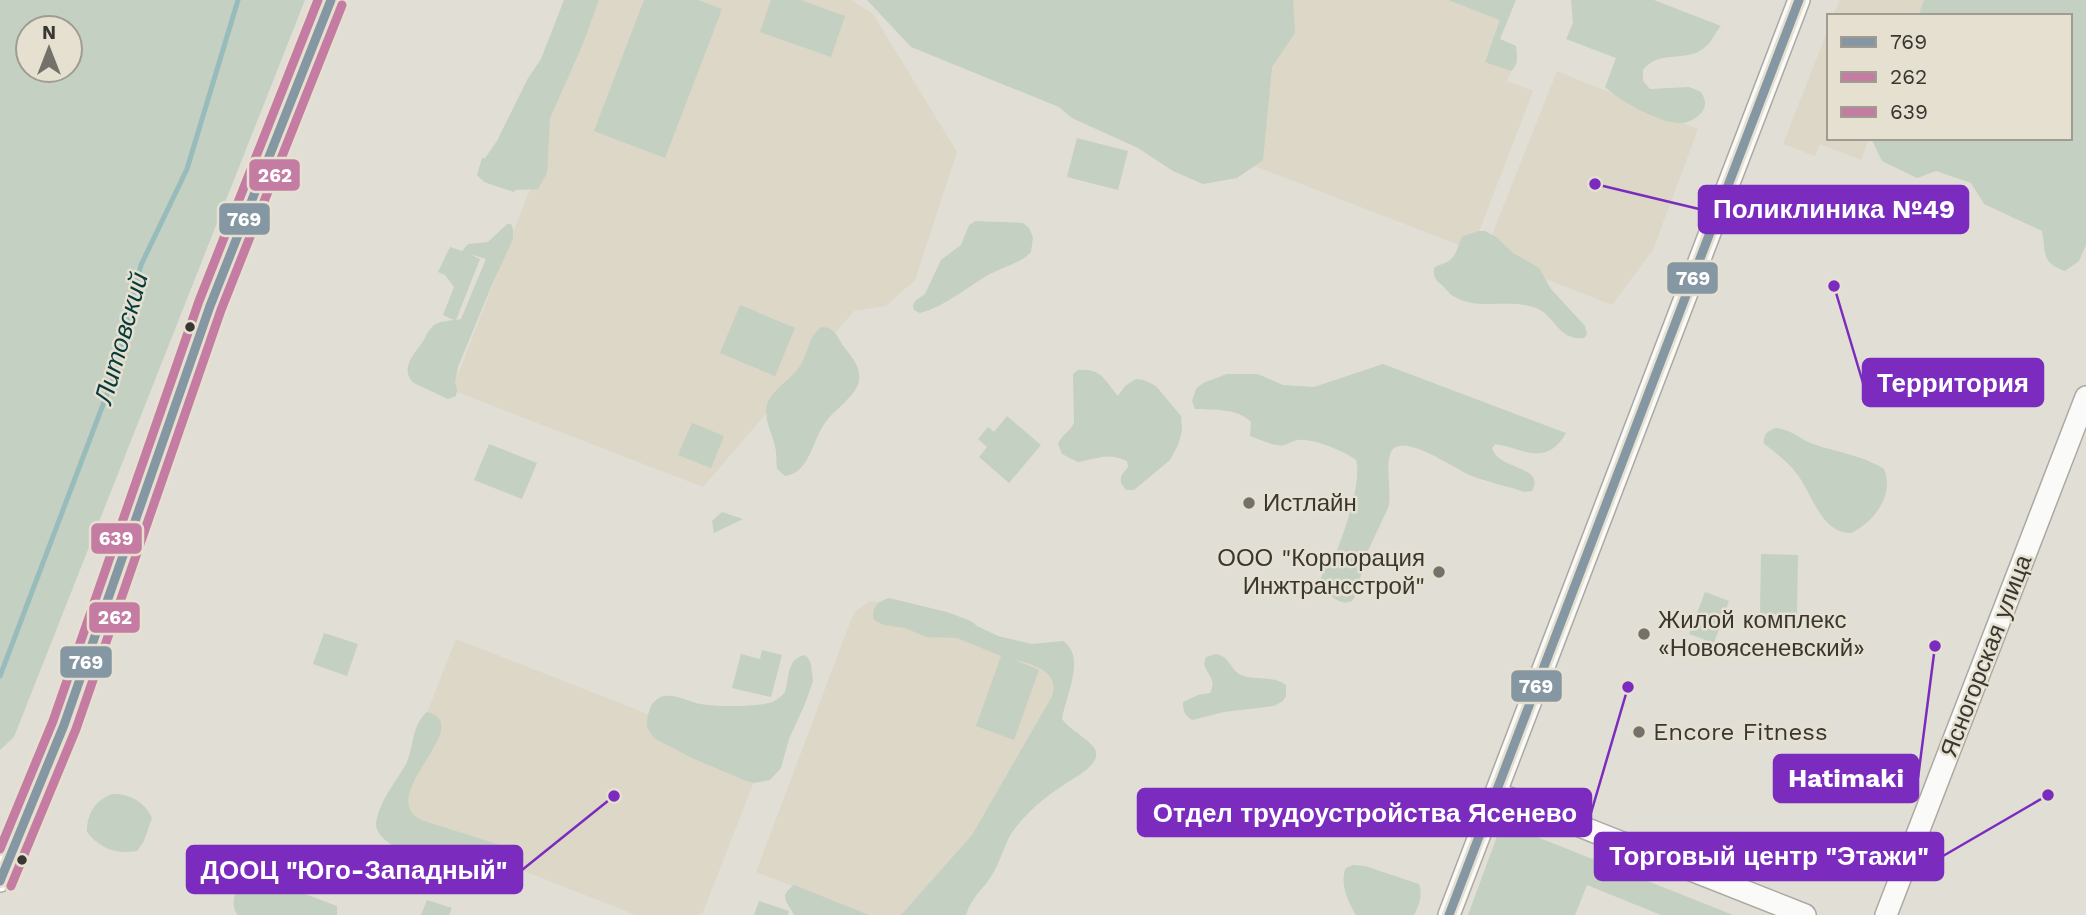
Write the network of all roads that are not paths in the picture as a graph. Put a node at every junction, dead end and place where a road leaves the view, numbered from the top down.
1 (331, 0) edge
2 (1799, 0) edge
3 (2086, 397) edge
4 (1496, 793) junction
5 (0, 881) edge
6 (1450, 915) edge
7 (1805, 915) edge
8 (1885, 915) edge

1 - 5 main road
2 - 4 main road
3 - 8 main road, Ясногорская улица
4 - 6 main road
4 - 7 main road

